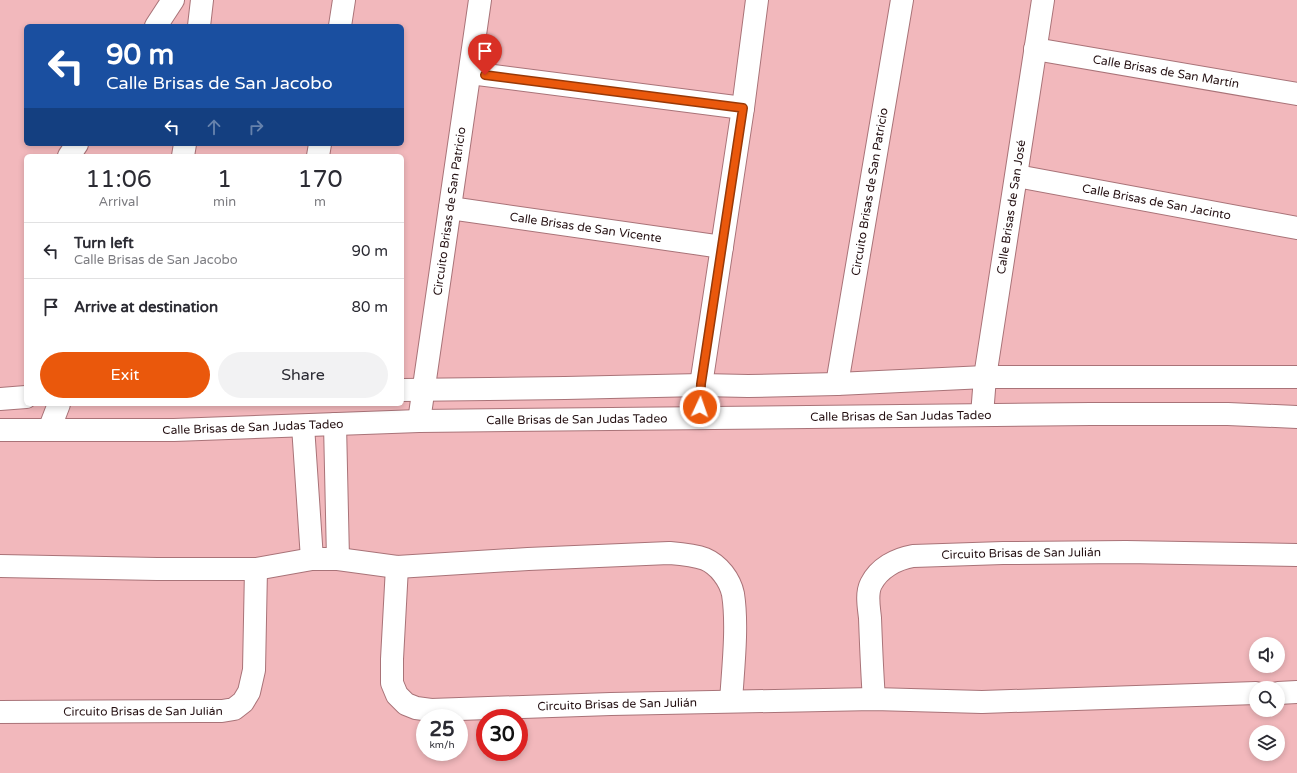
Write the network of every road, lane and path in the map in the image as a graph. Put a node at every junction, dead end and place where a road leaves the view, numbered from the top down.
1 (173, 0) edge
2 (202, 0) edge
3 (344, 0) edge
4 (480, 0) edge
5 (757, 0) edge
6 (902, 0) edge
7 (1043, 0) edge
8 (157, 24) edge
9 (199, 24) edge
10 (340, 24) edge
11 (1035, 48) junction
12 (470, 73) junction
13 (1297, 94) edge
14 (743, 108) junction
15 (1017, 176) junction
16 (450, 208) junction
17 (1297, 228) edge
18 (722, 247) junction
19 (985, 377) junction
20 (1297, 377) edge
21 (701, 384) junction
22 (837, 384) junction
23 (404, 390) edge
24 (424, 390) junction
25 (24, 397) edge
26 (0, 399) edge
27 (58, 406) edge
28 (982, 415) junction
29 (1297, 417) edge
30 (699, 418) junction
31 (419, 422) junction
32 (335, 424) junction
33 (303, 426) junction
34 (0, 430) edge
35 (49, 430) junction
36 (1297, 555) edge
37 (312, 559) junction
38 (338, 559) junction
39 (0, 566) edge
40 (397, 566) junction
41 (256, 569) junction
42 (1285, 692) edge
43 (1297, 692) edge
44 (1249, 693) edge
45 (874, 699) junction
46 (731, 701) junction
47 (0, 712) edge

1 - 8 street
2 - 9 street
3 - 10 street
4 - 12 street, Circuito Brisas de San Patricio
5 - 14 street
6 - 22 street, Circuito Brisas de San Patricio
7 - 11 street, Calle Brisas de San José
11 - 13 street, Calle Brisas de San Martín
11 - 15 street, Calle Brisas de San José
12 - 14 street
12 - 16 street, Circuito Brisas de San Patricio
14 - 18 street
15 - 17 street, Calle Brisas de San Jacinto
15 - 19 street, Calle Brisas de San José
16 - 18 street, Calle Brisas de San Vicente
16 - 24 street, Circuito Brisas de San Patricio
18 - 21 street
19 - 20 street
19 - 22 street
19 - 28 street, Calle Brisas de San José
21 - 22 street
21 - 24 street
21 - 30 street
23 - 24 street
24 - 31 street, Circuito Brisas de San Patricio
25 - 26 street
27 - 35 street
28 - 29 street, Calle Brisas de San Judas Tadeo
28 - 30 street, Calle Brisas de San Judas Tadeo
30 - 31 street, Calle Brisas de San Judas Tadeo
31 - 32 street, Calle Brisas de San Judas Tadeo
32 - 33 street, Calle Brisas de San Judas Tadeo
32 - 38 street
33 - 35 street, Calle Brisas de San Judas Tadeo
33 - 37 street
34 - 35 street, Calle Brisas de San Judas Tadeo
36 - 45 street, Circuito Brisas de San Julián
37 - 38 street
37 - 41 street
38 - 40 street
39 - 41 street
40 - 46 street
40 - 46 street, Circuito Brisas de San Julián
41 - 47 street, Circuito Brisas de San Julián
42 - 43 street
44 - 45 street, Circuito Brisas de San Julián
45 - 46 street, Circuito Brisas de San Julián

